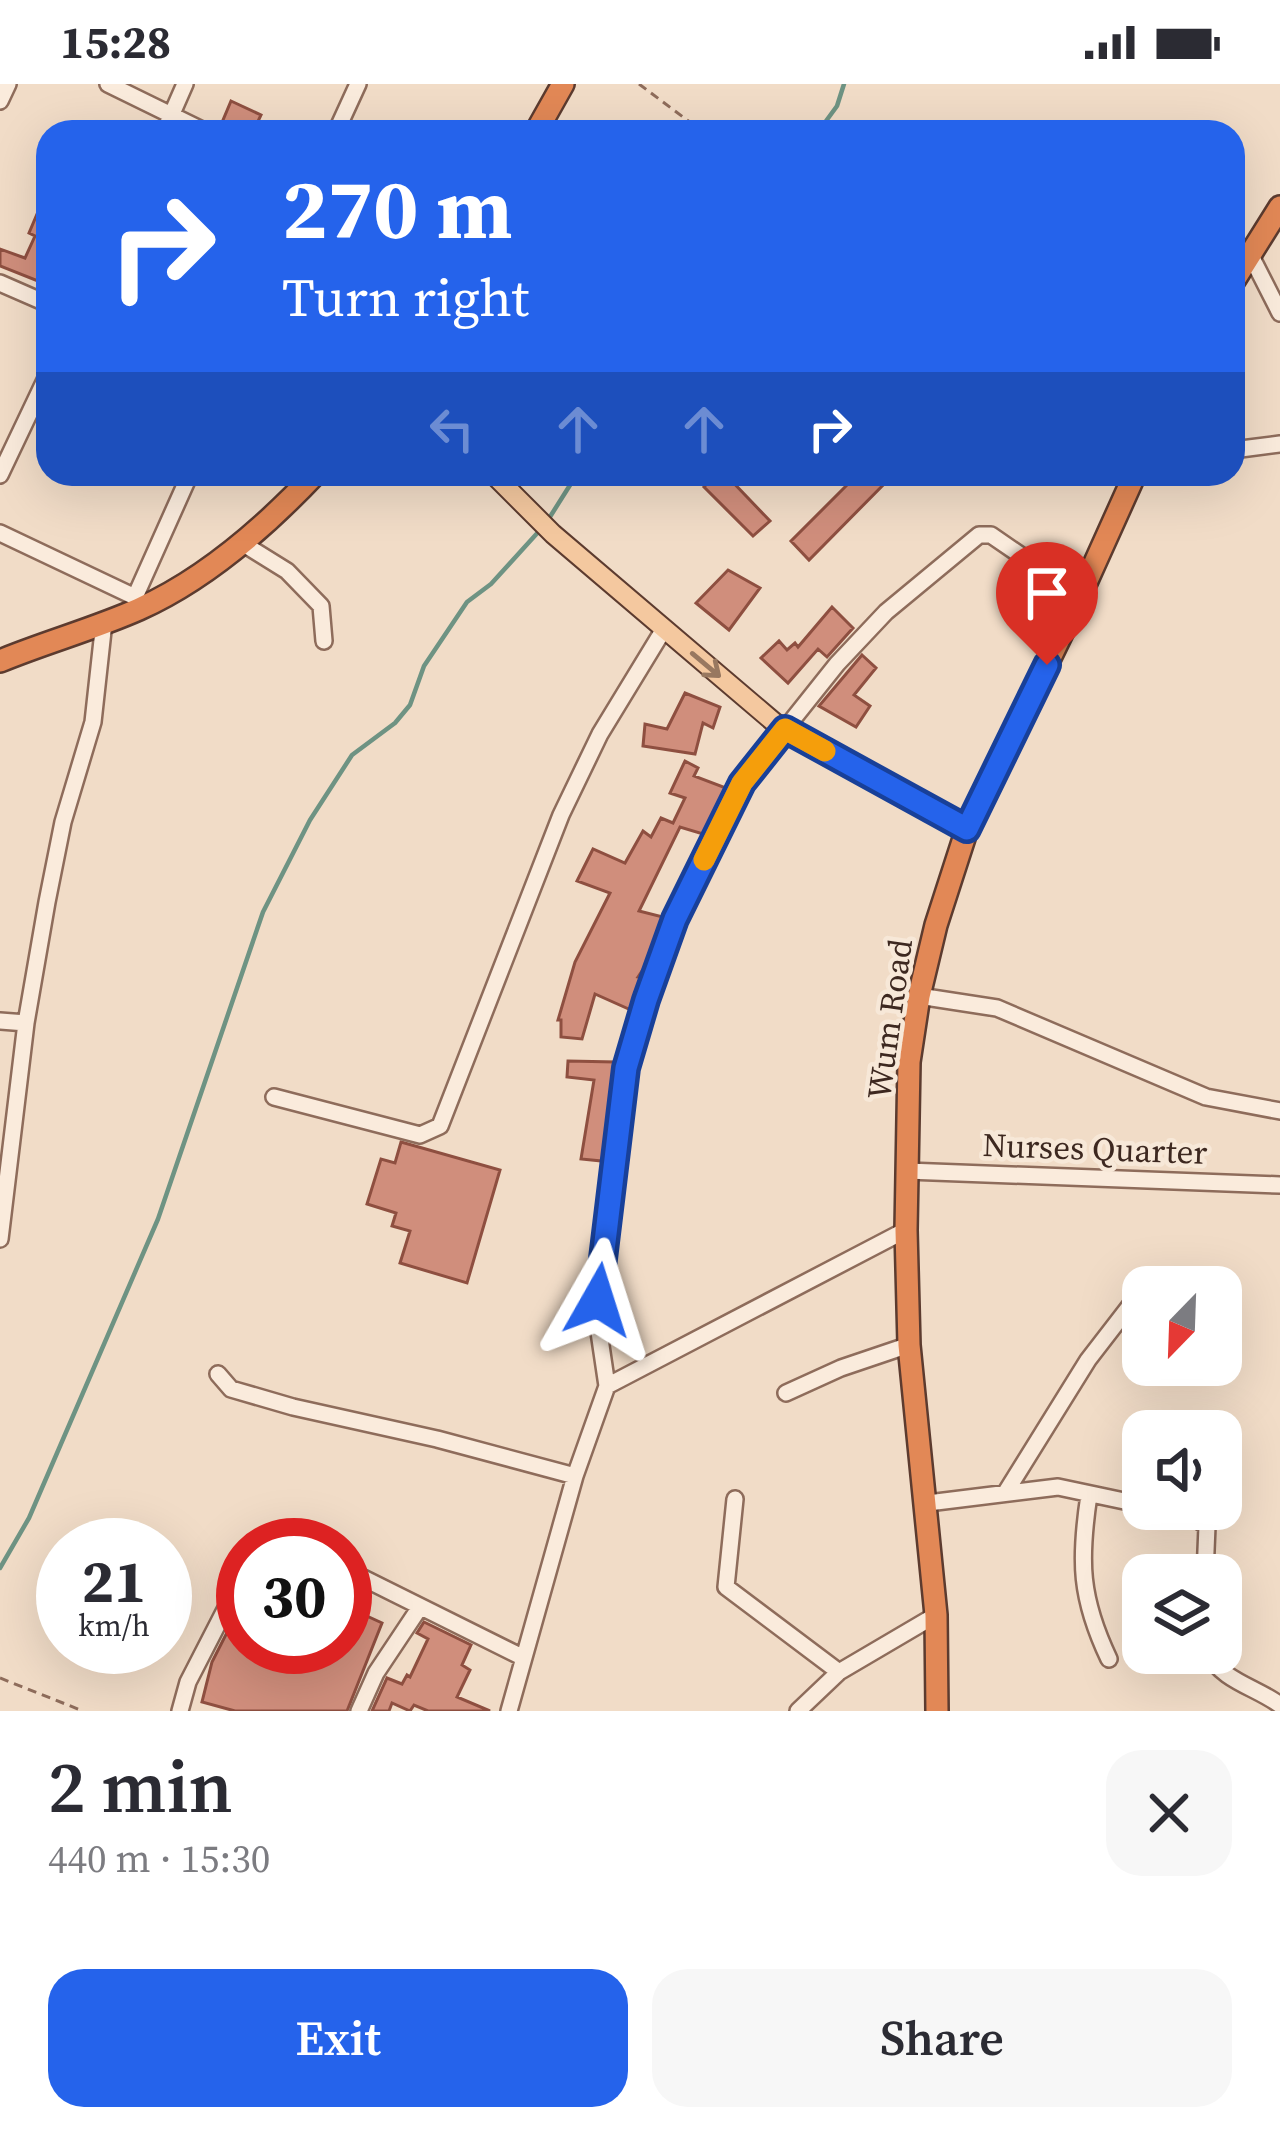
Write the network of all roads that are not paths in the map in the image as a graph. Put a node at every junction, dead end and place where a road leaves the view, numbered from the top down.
1 (8, 84) edge
2 (109, 84) edge
3 (185, 84) edge
4 (358, 84) edge
5 (563, 84) edge
6 (0, 101) edge
7 (162, 120) edge
8 (170, 120) edge
9 (342, 120) edge
10 (543, 120) edge
11 (1280, 207) edge
12 (1250, 252) junction
13 (1245, 261) edge
14 (0, 283) edge
15 (36, 299) edge
16 (1280, 313) edge
17 (36, 399) edge
18 (1280, 444) edge
19 (1245, 448) edge
20 (0, 475) edge
21 (185, 486) edge
22 (302, 486) edge
23 (505, 486) edge
24 (1130, 486) edge
25 (0, 533) edge
26 (242, 543) junction
27 (1080, 596) junction
28 (138, 603) junction
29 (104, 622) junction
30 (664, 629) junction
31 (324, 641) dead end
32 (0, 661) edge
33 (785, 729) junction
34 (967, 829) junction
35 (919, 996) junction
36 (0, 1021) edge
37 (26, 1023) junction
38 (274, 1096) dead end
39 (1280, 1111) edge
40 (907, 1171) junction
41 (1280, 1185) edge
42 (905, 1230) junction
43 (0, 1239) edge
44 (1122, 1316) edge
45 (909, 1345) junction
46 (218, 1374) dead end
47 (607, 1386) junction
48 (786, 1393) dead end
49 (575, 1476) junction
50 (1006, 1492) junction
51 (1089, 1495) junction
52 (735, 1499) dead end
53 (1122, 1501) edge
54 (928, 1503) junction
55 (372, 1583) edge
56 (420, 1607) junction
57 (936, 1615) junction
58 (216, 1628) edge
59 (521, 1657) junction
60 (1108, 1659) dead end
61 (839, 1672) junction
62 (1225, 1674) edge
63 (1280, 1705) edge
64 (180, 1711) edge
65 (359, 1711) edge
66 (509, 1711) edge
67 (798, 1711) edge
68 (937, 1711) edge

1 - 6 street
2 - 7 street
3 - 8 street
4 - 9 street
5 - 10 highway
11 - 12 highway
12 - 13 highway
12 - 16 street
14 - 15 street
17 - 20 street
18 - 19 street
21 - 28 street
22 - 26 highway
23 - 30 main road
24 - 27 highway, Wum Road
25 - 28 street
26 - 28 highway
26 - 31 street
27 - 33 street
27 - 34 highway, Wum Road
28 - 29 highway
29 - 32 highway
29 - 37 street
30 -> 33 main road
30 - 38 street
33 - 34 main road
33 - 47 street
34 - 35 highway, Wum Road
35 - 39 street
35 - 40 highway, Wum Road
36 - 37 street
37 - 43 street
40 - 41 street, Nurses Quarter
40 - 42 highway, Wum Road
42 - 45 highway, Wum Road
42 - 47 street
44 - 50 street
45 - 48 street
45 - 54 highway, Wum Road
46 - 49 street
47 - 49 street
49 - 59 street
50 - 51 street
50 - 54 street
51 - 53 street
51 - 60 street
52 - 61 street
54 - 57 highway, Wum Road
55 - 56 street
56 - 59 street
56 - 65 street
57 - 61 street
57 - 68 highway, Wum Road
58 - 64 street
59 - 66 street
61 - 67 street
62 - 63 street

